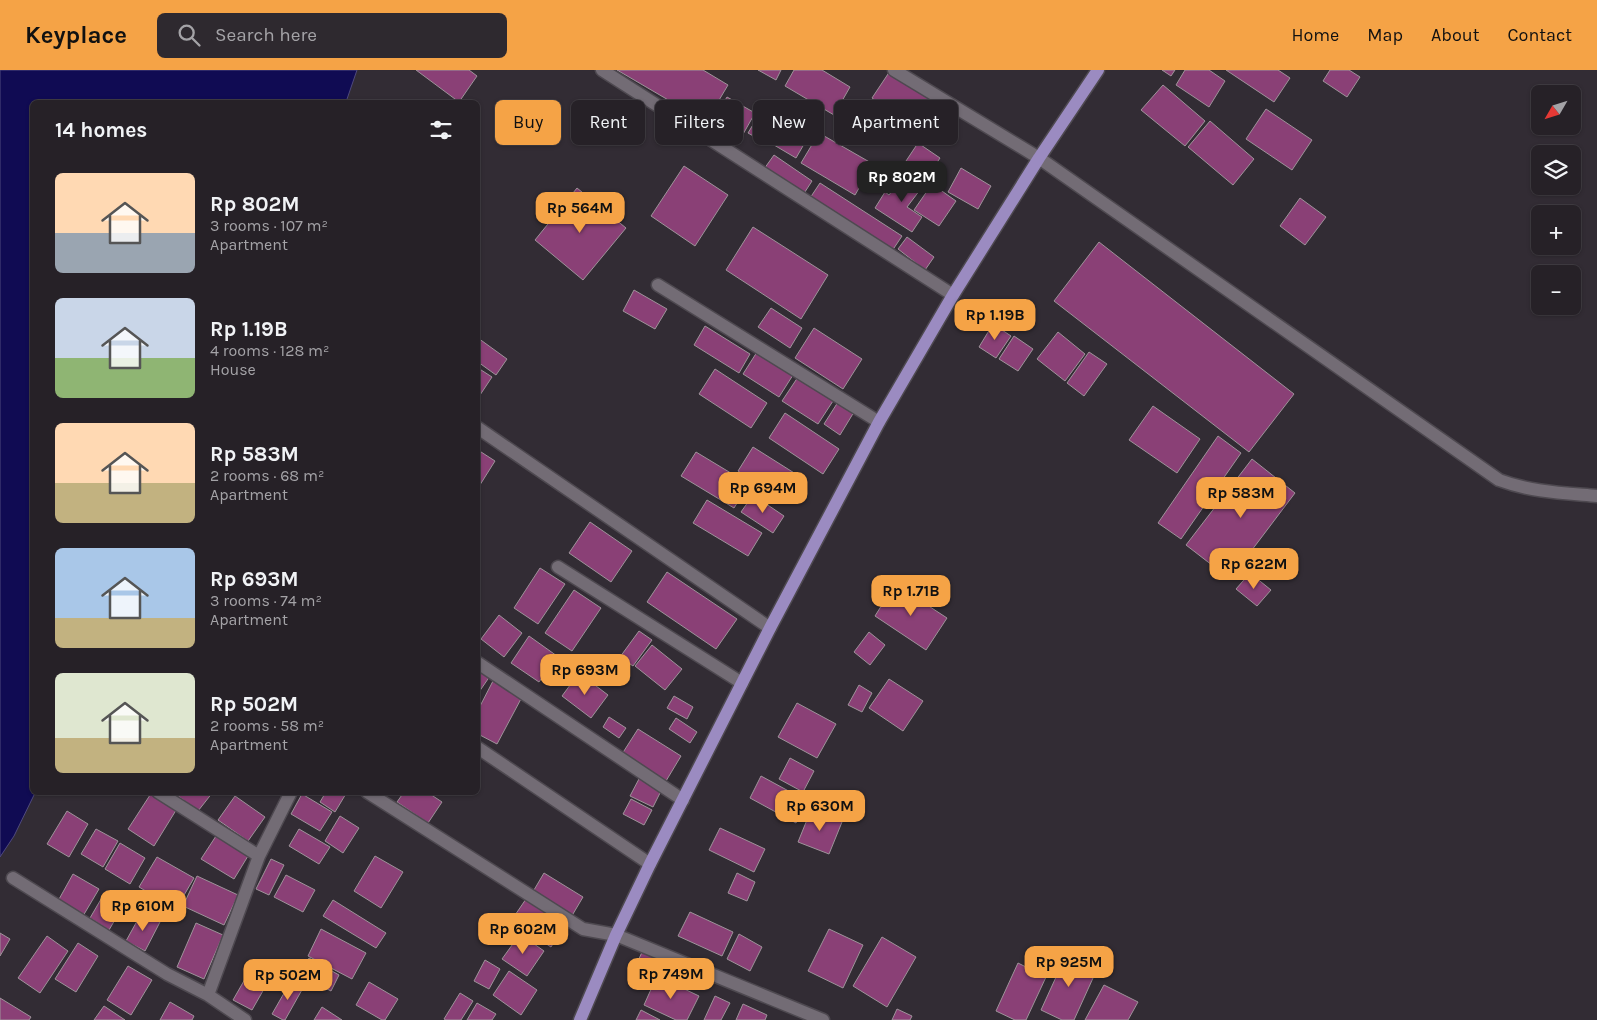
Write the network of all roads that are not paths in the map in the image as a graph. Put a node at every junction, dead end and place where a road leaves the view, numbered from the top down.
1 (602, 70) edge
2 (894, 70) edge
3 (1098, 70) edge
4 (1039, 158) junction
5 (658, 285) dead end
6 (953, 295) junction
7 (879, 422) junction
8 (480, 429) edge
9 (1597, 496) edge
10 (558, 567) dead end
11 (770, 628) junction
12 (480, 664) edge
13 (742, 683) junction
14 (480, 749) edge
15 (163, 795) edge
16 (290, 795) edge
17 (372, 795) edge
18 (683, 800) junction
19 (259, 856) junction
20 (650, 864) junction
21 (13, 878) dead end
22 (616, 936) junction
23 (208, 995) junction
24 (245, 1020) edge
25 (580, 1020) edge
26 (823, 1020) edge

1 - 6 street
2 - 4 street
3 - 4 main road
4 - 6 main road
4 - 9 street
5 - 7 street
6 - 7 main road
7 - 11 main road
8 - 11 street
10 - 13 street
11 - 13 main road
12 - 18 street
13 - 18 main road
14 - 20 street
15 - 19 street
16 - 19 street
17 - 22 street
18 - 20 main road
19 - 23 street
20 - 22 main road
21 - 23 street
22 - 25 main road
22 - 26 street
23 - 24 street

